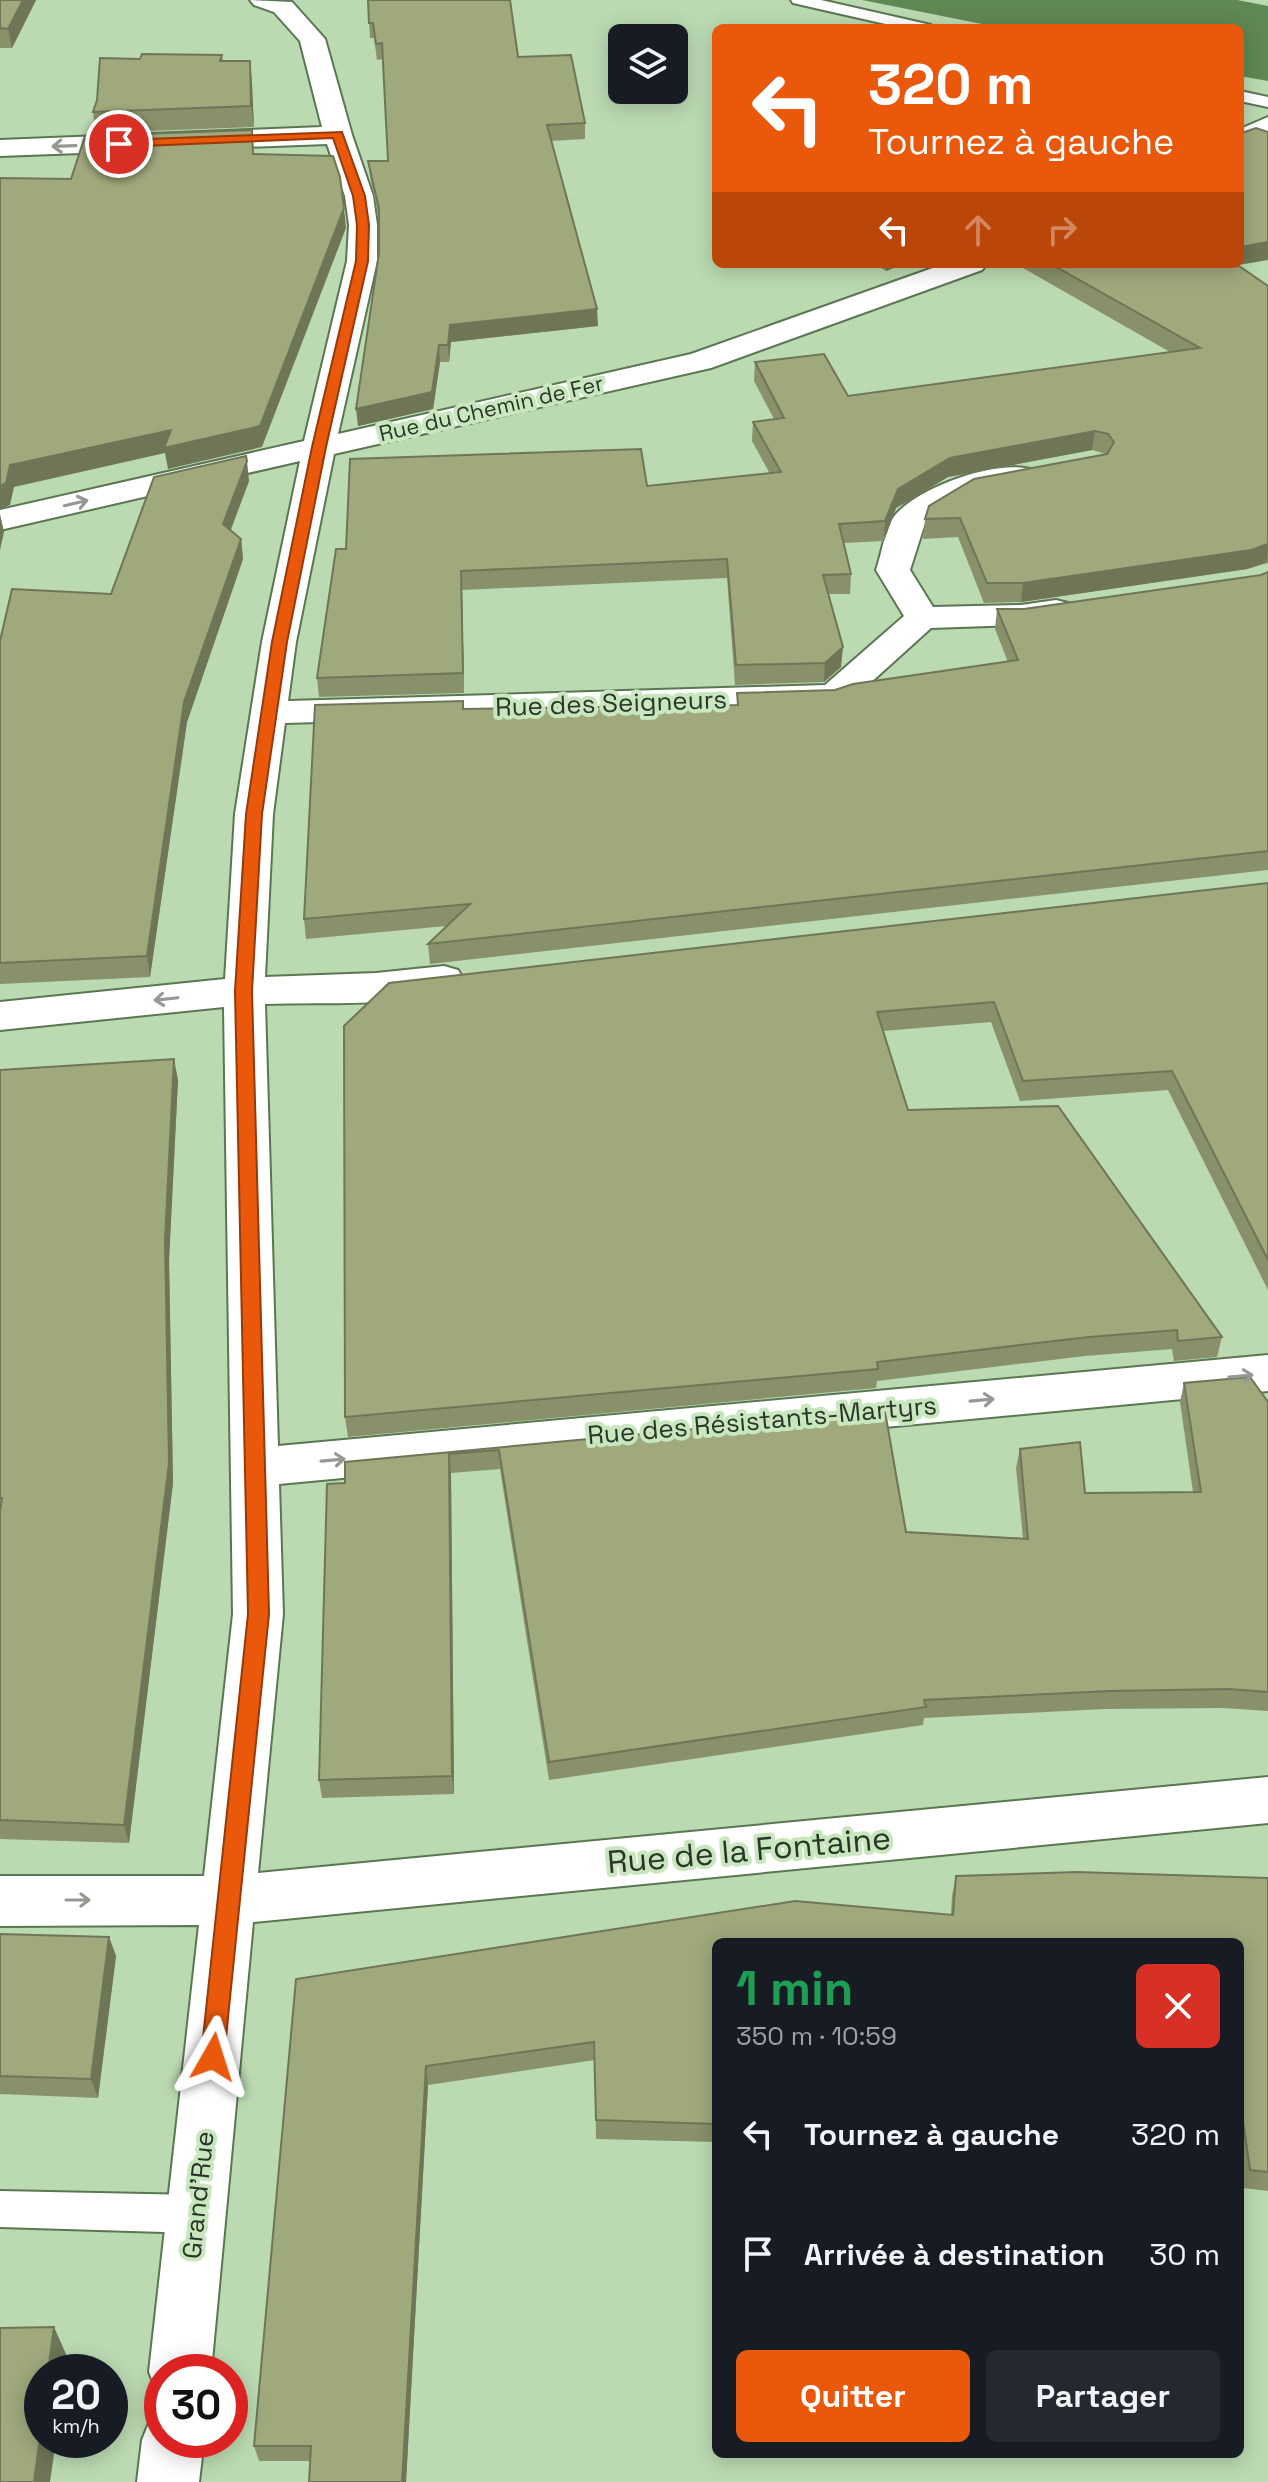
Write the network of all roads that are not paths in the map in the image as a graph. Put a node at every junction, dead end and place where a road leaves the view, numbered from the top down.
1 (263, 0) edge
2 (799, 0) edge
3 (907, 24) edge
4 (1244, 97) edge
5 (1268, 102) edge
6 (1267, 125) edge
7 (338, 135) junction
8 (1244, 138) edge
9 (13, 148) edge
10 (961, 268) edge
11 (319, 447) junction
12 (1049, 471) edge
13 (0, 520) edge
14 (1084, 606) edge
15 (922, 618) junction
16 (269, 713) junction
17 (486, 975) edge
18 (244, 991) junction
19 (0, 1016) edge
20 (1268, 1373) edge
21 (255, 1467) junction
22 (1268, 1800) edge
23 (229, 1900) junction
24 (0, 1901) edge
25 (0, 2209) edge
26 (196, 2214) junction
27 (182, 2354) edge
28 (171, 2458) edge
29 (168, 2482) edge

1 - 7 street, Grand'Rue
2 - 3 lane
4 - 5 lane
6 - 8 street
7 -> 9 street
7 - 11 street, Grand'Rue
10 - 11 street, Rue du Chemin de Fer
13 -> 11 street, Rue du Chemin de Fer
11 - 16 street, Grand'Rue
12 - 15 street
14 - 15 street
15 - 16 street, Rue des Seigneurs
16 - 18 street, Grand'Rue
17 - 18 street
18 -> 19 street
18 - 21 street, Grand'Rue
21 -> 20 street, Rue des Résistants-Martyrs
21 - 23 street, Grand'Rue
22 - 23 street, Rue de la Fontaine
24 -> 23 street, Rue de la Fontaine
23 - 26 street, Grand'Rue
25 - 26 lane
26 - 27 street, Grand'Rue
28 - 29 street

